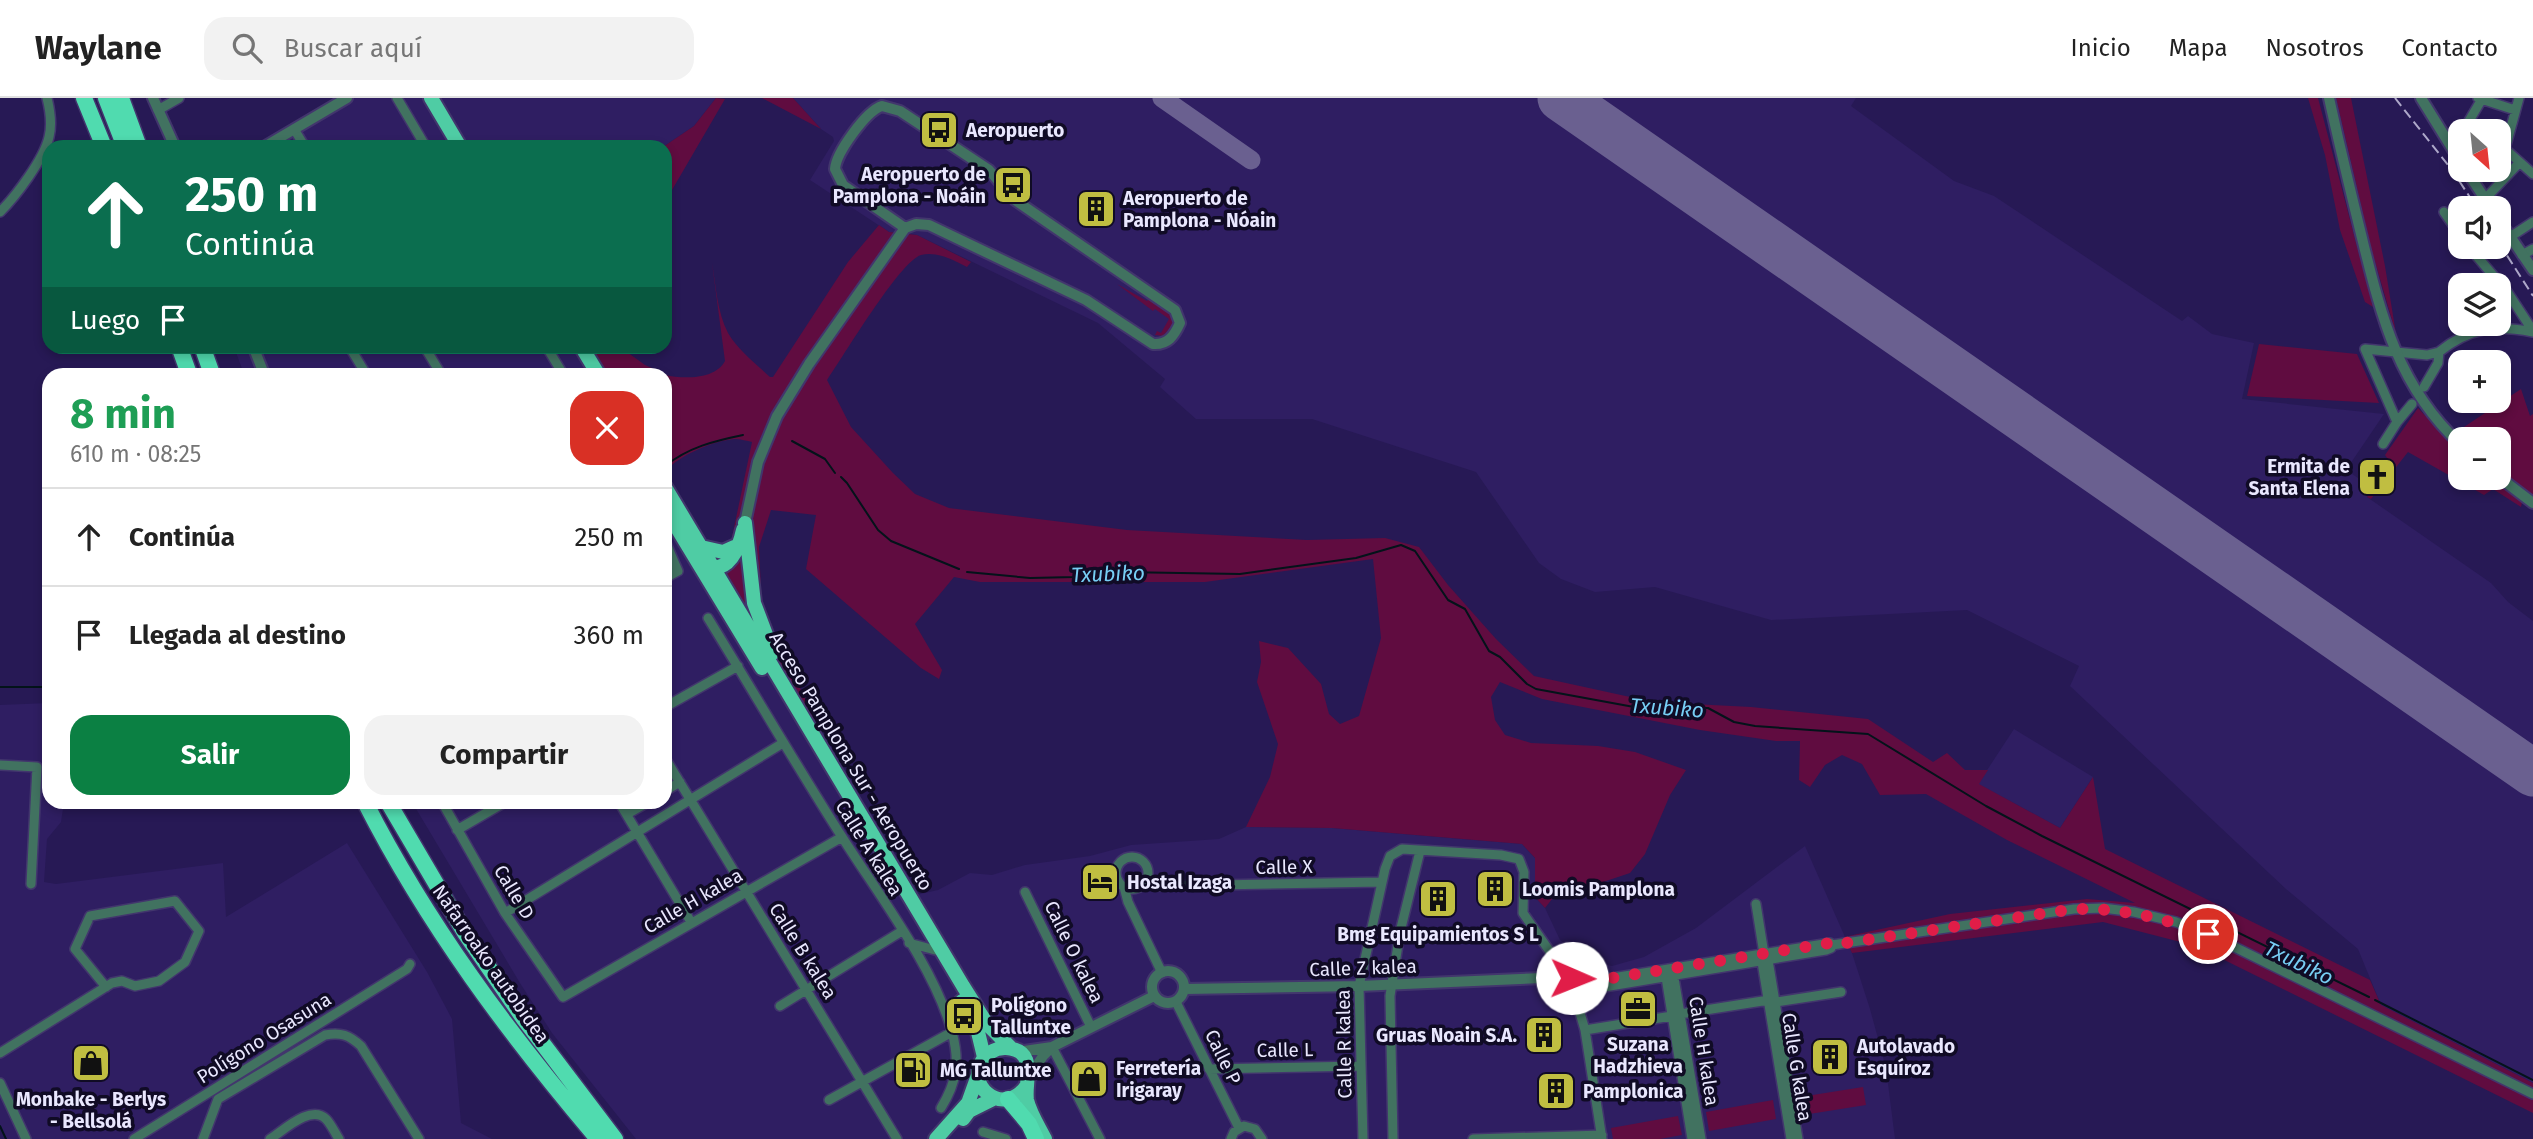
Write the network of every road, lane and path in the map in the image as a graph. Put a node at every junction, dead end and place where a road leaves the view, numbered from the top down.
1 (47, 98) edge
2 (78, 98) edge
3 (84, 98) edge
4 (106, 98) edge
5 (121, 98) edge
6 (153, 98) edge
7 (179, 98) edge
8 (347, 98) edge
9 (397, 98) edge
10 (423, 98) edge
11 (431, 98) edge
12 (2329, 98) edge
13 (2421, 98) edge
14 (2480, 98) edge
15 (2519, 98) edge
16 (158, 110) junction
17 (2515, 110) junction
18 (2469, 119) edge
19 (294, 129) junction
20 (48, 140) edge
21 (101, 140) edge
22 (102, 140) edge
23 (122, 140) edge
24 (137, 140) edge
25 (172, 140) edge
26 (276, 140) edge
27 (301, 140) edge
28 (422, 140) edge
29 (448, 140) edge
30 (456, 140) edge
31 (2448, 140) edge
32 (42, 152) edge
33 (2519, 163) junction
34 (2533, 174) edge
35 (2494, 196) edge
36 (0, 212) edge
37 (2444, 212) dead end
38 (2448, 218) edge
39 (2533, 222) edge
40 (905, 228) junction
41 (2511, 236) edge
42 (2511, 239) edge
43 (2533, 249) edge
44 (2522, 256) junction
45 (2479, 259) edge
46 (2533, 270) edge
47 (2533, 331) edge
48 (2394, 350) junction
49 (2439, 352) junction
50 (2424, 387) dead end
51 (2412, 404) dead end
52 (2398, 422) junction
53 (2448, 432) edge
54 (2383, 444) dead end
55 (2511, 486) edge
56 (672, 501) edge
57 (2533, 503) edge
58 (672, 517) edge
59 (740, 535) junction
60 (694, 546) junction
61 (672, 557) edge
62 (713, 568) junction
63 (672, 575) edge
64 (728, 614) junction
65 (708, 618) dead end
66 (738, 666) junction
67 (672, 702) edge
68 (812, 732) junction
69 (783, 743) junction
70 (0, 765) edge
71 (672, 769) edge
72 (680, 782) junction
73 (672, 787) edge
74 (692, 800) junction
75 (369, 809) edge
76 (392, 809) edge
77 (446, 809) edge
78 (493, 809) edge
79 (624, 809) edge
80 (636, 809) edge
81 (627, 814) junction
82 (457, 830) junction
83 (639, 832) junction
84 (842, 837) junction
85 (389, 849) junction
86 (1420, 851) junction
87 (1146, 881) junction
88 (1381, 883) junction
89 (31, 884) dead end
90 (1124, 887) junction
91 (745, 891) junction
92 (1025, 892) dead end
93 (1756, 904) dead end
94 (505, 913) junction
95 (691, 922) junction
96 (902, 931) junction
97 (909, 943) junction
98 (935, 950) junction
99 (1765, 956) junction
100 (410, 964) dead end
101 (1560, 966) junction
102 (1669, 972) junction
103 (1162, 973) junction
104 (1542, 978) junction
105 (1391, 985) junction
106 (1359, 986) junction
107 (106, 987) junction
108 (1569, 987) junction
109 (806, 989) junction
110 (1185, 989) junction
111 (1841, 992) dead end
112 (1154, 996) junction
113 (563, 997) joint
114 (1772, 1001) junction
115 (1176, 1002) junction
116 (780, 1006) dead end
117 (1676, 1015) junction
118 (1091, 1027) junction
119 (1585, 1030) junction
120 (952, 1032) junction
121 (1052, 1047) junction
122 (1015, 1051) junction
123 (0, 1053) edge
124 (984, 1057) junction
125 (1361, 1066) junction
126 (1209, 1069) junction
127 (978, 1074) junction
128 (862, 1080) junction
129 (1028, 1080) junction
130 (0, 1083) edge
131 (2533, 1094) edge
132 (1002, 1099) junction
133 (829, 1100) dead end
134 (941, 1108) dead end
135 (158, 1124) junction
136 (1239, 1128) junction
137 (983, 1132) dead end
138 (606, 1135) edge
139 (1602, 1137) edge
140 (1263, 1138) edge
141 (26, 1139) edge
142 (134, 1139) edge
143 (156, 1139) edge
144 (203, 1139) edge
145 (270, 1139) edge
146 (339, 1139) edge
147 (419, 1139) edge
148 (585, 1139) edge
149 (625, 1139) edge
150 (897, 1139) edge
151 (936, 1139) edge
152 (946, 1139) edge
153 (1006, 1139) edge
154 (1036, 1139) edge
155 (1045, 1139) edge
156 (1100, 1139) edge
157 (1231, 1139) edge
158 (1363, 1139) edge
159 (1393, 1139) edge
160 (1473, 1139) edge
161 (1692, 1139) edge
162 (1701, 1139) edge
163 (1791, 1139) edge
164 (1798, 1139) edge

1 - 20 street
2 - 21 highway
3 - 22 highway
4 - 23 highway
5 - 24 highway
6 - 16 street
7 - 16 street
8 - 19 street
9 - 28 street
10 - 29 highway
11 - 30 highway
12 - 48 street
13 - 31 street
14 - 17 street
14 - 18 street
15 - 17 street
16 - 25 street
17 - 33 street
19 - 26 street
19 - 27 street
32 - 36 street
33 - 34 street
33 - 35 street
37 - 38 street
39 - 41 street
40 - 40 street
40 - 59 street
42 - 44 street
43 - 44 street
44 - 46 street
45 - 47 street
47 - 49 street
48 - 49 street
48 - 52 street
48 - 53 street
49 - 50 street
51 - 52 street
52 - 54 street
55 - 57 street
56 - 60 highway, Acceso Pamplona Sur - Aeropuerto
58 - 60 highway, Acceso Pamplona Sur - Aeropuerto
59 - 60 highway
59 - 62 highway
59 - 68 highway
60 - 62 highway
60 - 64 highway, Acceso Pamplona Sur - Aeropuerto
61 - 63 street
62 - 64 highway
62 - 68 highway, Acceso Pamplona Sur - Aeropuerto
64 - 98 highway, Acceso Pamplona Sur - Aeropuerto
65 - 66 street, Calle A kalea
66 - 67 street
66 - 69 street, Calle A kalea
68 - 122 highway, Acceso Pamplona Sur - Aeropuerto
69 - 74 street
69 - 84 street, Calle A kalea
70 - 89 street
71 - 72 street, Calle B kalea
72 - 73 street
72 - 74 street, Calle B kalea
74 - 83 street
74 - 91 street, Calle B kalea
75 - 85 highway, Nafarroako autobidea
76 - 138 highway, Nafarroako autobidea
77 - 82 street, Calle D
78 - 82 street
79 - 81 street
80 - 81 street
81 - 83 street
82 - 94 street, Calle D
83 - 94 street
83 - 95 street
84 - 91 street, Calle H kalea
84 - 96 street, Calle A kalea
85 - 138 highway, Nafarroako autobidea
85 - 148 highway
86 - 88 street, Calle R kalea
86 - 101 street
86 - 105 street
87 - 88 street, Calle X
87 - 90 street
87 - 90 street
88 - 106 street, Calle R kalea
90 - 103 street
91 - 95 street, Calle H kalea
91 - 109 street, Calle B kalea
92 - 118 street, Calle O kalea
93 - 99 street, Calle G kalea
94 - 113 street, Calle D
95 - 113 street, Calle H kalea
96 - 97 street, Calle A kalea
96 - 109 street
97 - 98 street
97 - 120 street, Calle A kalea
98 - 124 highway, Acceso Pamplona Sur - Aeropuerto
99 - 102 street
99 - 114 street, Calle G kalea
99 - 131 street
100 - 135 street, Polígono Osasuna
101 - 104 street
101 - 108 street
102 - 108 street
102 - 117 street, Calle H kalea
103 - 110 street
103 - 112 street
104 - 105 street, Calle Z kalea
104 - 108 street
105 - 106 street, Calle Z kalea
105 - 159 street
106 - 110 street, Calle Z kalea
106 - 125 street, Calle R kalea
107 - 107 street
107 - 123 street
108 - 119 street
109 - 116 street
109 - 128 street, Calle B kalea
110 - 115 street
111 - 114 street, Calle G kalea
112 - 115 street
112 - 118 street
114 - 117 street, Calle G kalea
114 - 163 street, Calle G kalea
114 - 164 street, Calle G kalea
115 - 126 street, Calle P
117 - 119 street, Calle H kalea
117 - 161 street, Calle H kalea
117 - 162 street, Calle H kalea
118 - 121 street
119 - 139 street
120 - 128 street
120 - 134 street, Calle A kalea
121 - 122 street
121 - 129 street
121 - 156 street
122 - 124 highway
122 - 129 highway
124 - 127 highway
125 - 126 street, Calle L
125 - 158 street, Calle R kalea
126 - 136 street, Calle P
127 - 132 highway
127 - 151 highway
128 - 133 street
128 - 150 street, Calle B kalea
129 - 132 highway
129 - 155 highway
130 - 141 street
132 - 152 highway
132 - 154 highway
135 - 142 street, Polígono Osasuna
135 - 143 street
136 - 140 street
136 - 157 street
137 - 153 street
138 - 149 highway
139 - 160 street
144 - 147 street
145 - 146 street

